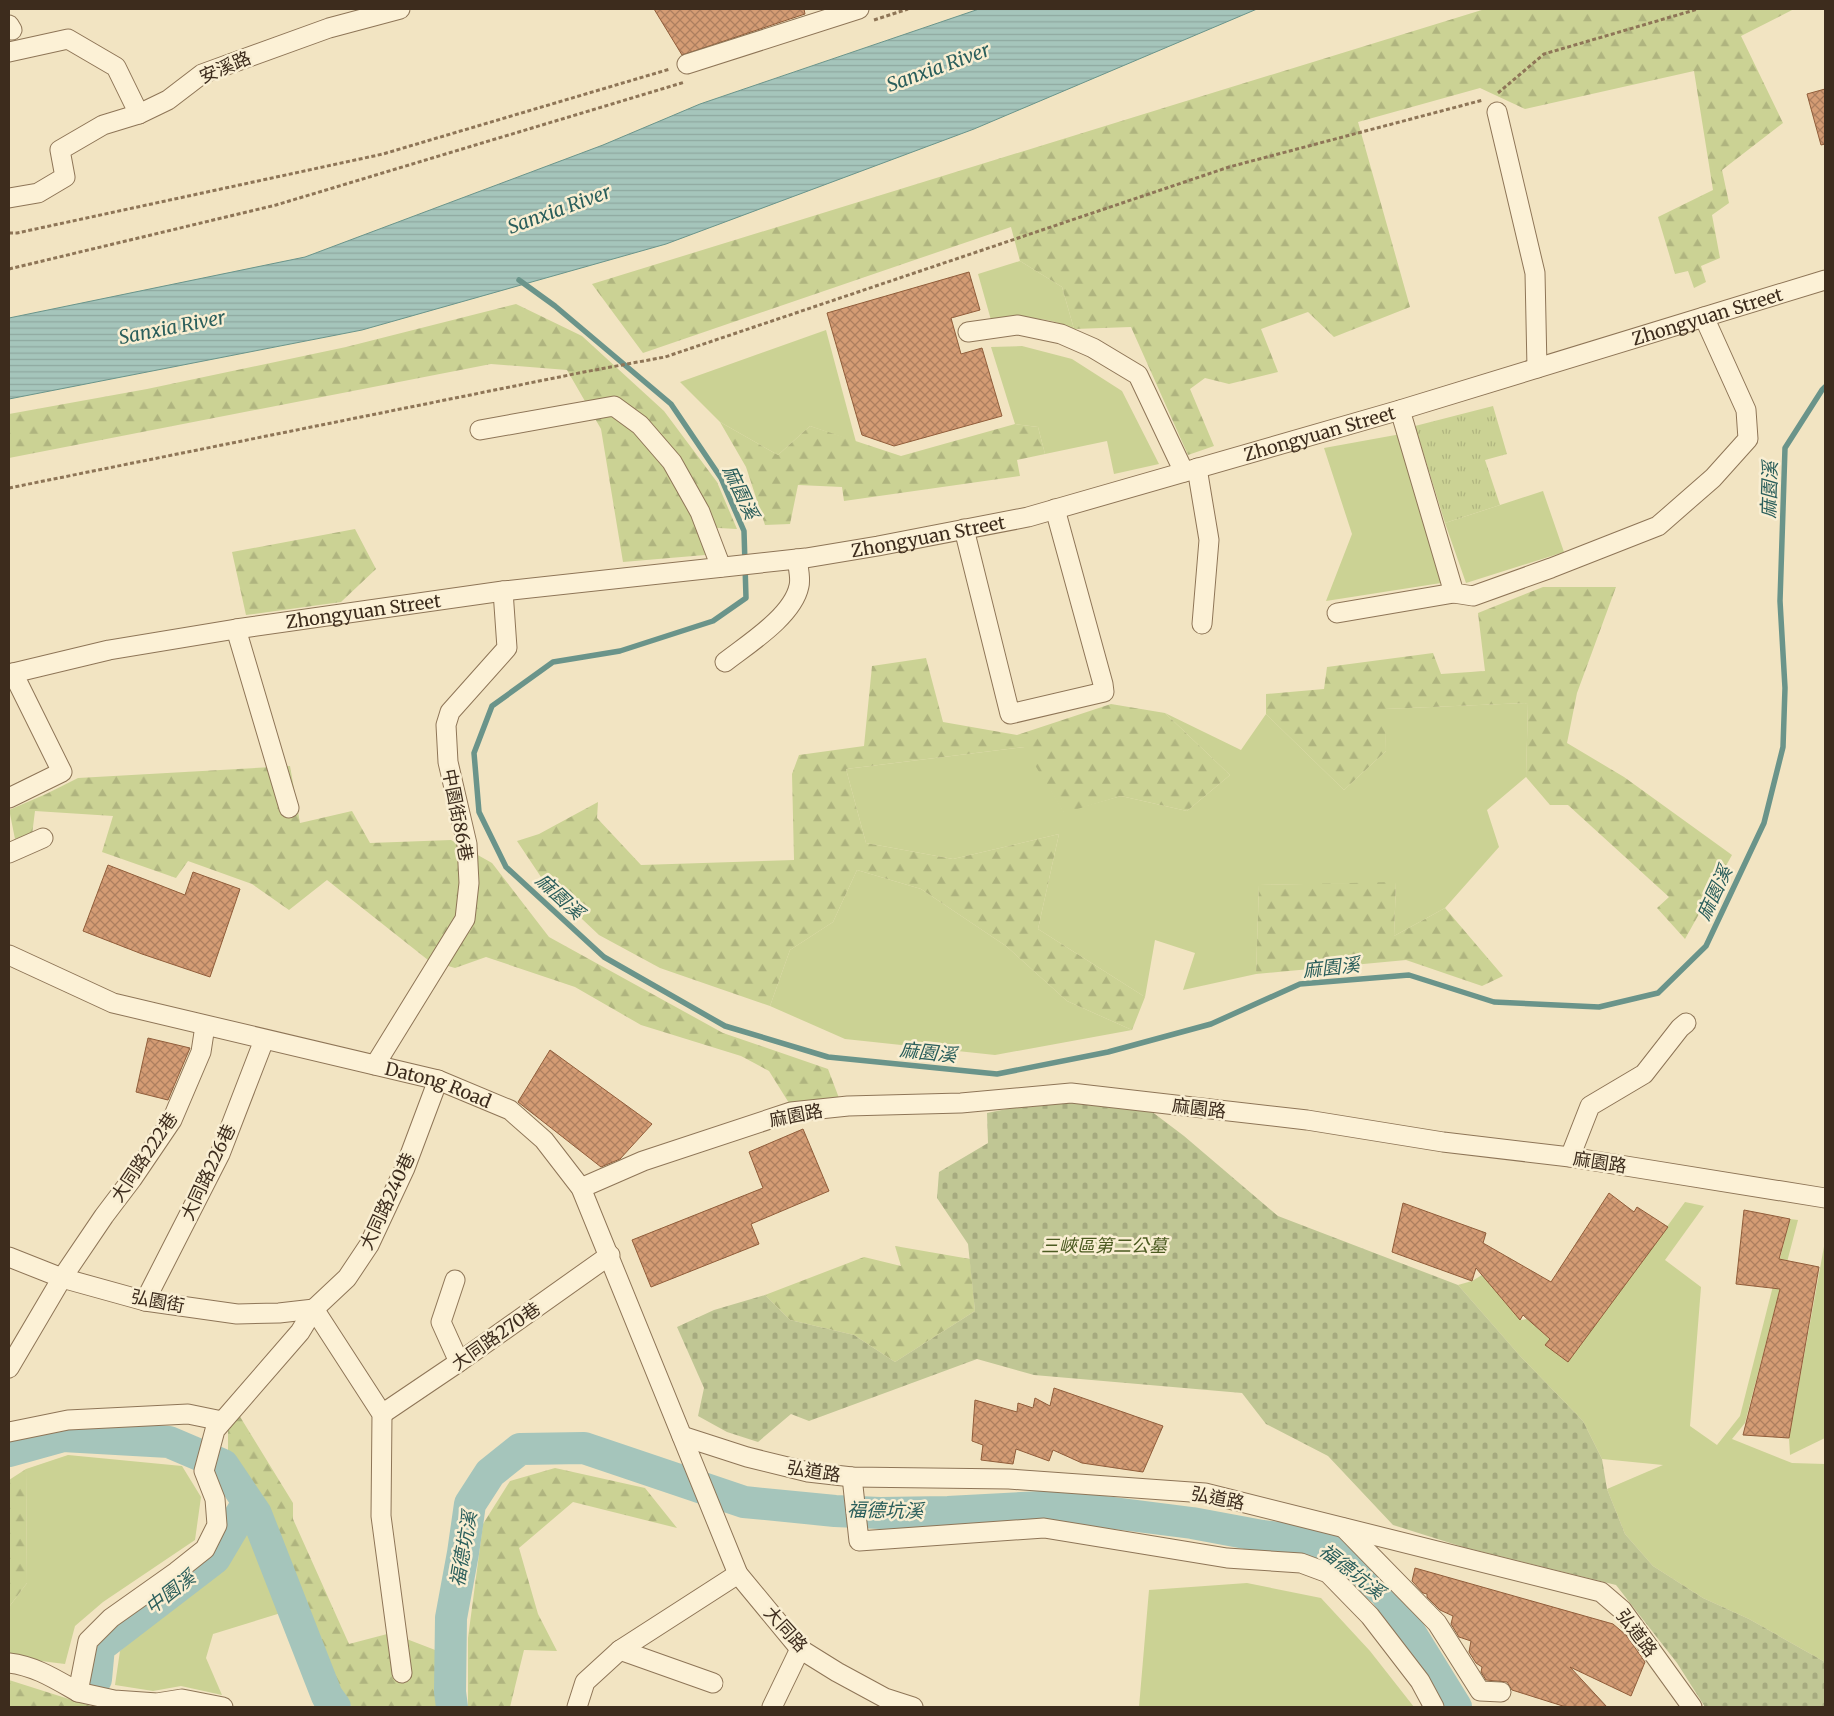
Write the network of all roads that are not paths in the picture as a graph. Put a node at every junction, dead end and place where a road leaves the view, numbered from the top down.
1 (400, 9) edge
2 (865, 15) edge
3 (9, 52) edge
4 (690, 72) road end
5 (1497, 112) dead end
6 (139, 114) junction
7 (9, 198) edge
8 (1825, 280) edge
9 (1704, 317) junction
10 (968, 332) dead end
11 (1537, 368) junction
12 (1400, 410) junction
13 (480, 430) dead end
14 (1191, 470) junction
15 (1055, 509) junction
16 (964, 529) junction
17 (801, 558) junction
18 (721, 567) junction
19 (503, 591) junction
20 (1454, 593) junction
21 (1337, 613) dead end
22 (1202, 624) dead end
23 (236, 629) junction
24 (725, 662) dead end
25 (11, 674) edge
26 (9, 798) edge
27 (289, 808) dead end
28 (42, 838) dead end
29 (9, 853) edge
30 (11, 962) edge
31 (1686, 1023) dead end
32 (205, 1026) junction
33 (264, 1040) junction
34 (374, 1065) junction
35 (438, 1080) junction
36 (1570, 1157) junction
37 (581, 1188) junction
38 (1825, 1198) edge
39 (610, 1255) junction
40 (9, 1256) edge
41 (62, 1278) junction
42 (455, 1280) dead end
43 (145, 1301) junction
44 (314, 1309) junction
45 (459, 1362) junction
46 (9, 1368) edge
47 (382, 1414) junction
48 (218, 1426) junction
49 (9, 1432) edge
50 (682, 1436) junction
51 (853, 1485) junction
52 (1343, 1528) junction
53 (738, 1574) junction
54 (620, 1650) junction
55 (800, 1650) junction
56 (9, 1663) edge
57 (402, 1673) dead end
58 (713, 1683) dead end
59 (78, 1692) junction
60 (1501, 1692) dead end
61 (157, 1705) edge
62 (222, 1707) edge
63 (577, 1707) edge
64 (772, 1707) edge
65 (913, 1707) edge
66 (1434, 1707) edge
67 (1692, 1707) edge

1 - 6 street, 安溪路
2 - 4 street
3 - 6 street
5 - 11 street
6 - 7 street, 安溪路
8 - 9 street, Zhongyuan Street
9 - 11 street, Zhongyuan Street
9 - 20 street
10 - 14 street
11 - 12 street, Zhongyuan Street
12 - 14 street, Zhongyuan Street
12 - 20 street
13 - 18 street
14 - 15 street, Zhongyuan Street
14 - 22 street
15 - 16 street, Zhongyuan Street
15 - 16 street
16 - 17 street, Zhongyuan Street
17 - 18 street, Zhongyuan Street
17 - 24 street
18 - 19 street, Zhongyuan Street
19 - 23 street, Zhongyuan Street
19 - 34 street, 中園街86巷
20 - 21 street
23 - 25 street, Zhongyuan Street
23 - 27 street
25 - 26 street
28 - 29 street
30 - 32 street, Datong Road
31 - 36 street
32 - 33 street, Datong Road
32 - 41 street, 大同路222巷
33 - 34 street, Datong Road
33 - 43 street, 大同路226巷
34 - 35 street, Datong Road
35 - 37 street, Datong Road
35 - 44 street, 大同路240巷
36 - 37 street, 麻園路
36 - 38 street, 麻園路
37 - 39 street, Datong Road
39 - 45 street, 大同路270巷
39 - 50 street, Datong Road
40 - 41 street, 弘園街
41 - 43 street, 弘園街
41 - 46 street, 大同路222巷
42 - 45 street
43 - 44 street, 弘園街
44 - 47 street
44 - 48 street, 大同路240巷
45 - 47 street, 大同路270巷
47 - 57 street
48 - 49 street
48 - 59 street
50 - 51 street, 弘道路
50 - 53 street, 大同路
51 - 52 street, 弘道路
51 - 66 street
52 - 60 street
52 - 67 street, 弘道路
53 - 54 street
53 - 55 street, 大同路
54 - 58 street
54 - 63 street
55 - 64 street
55 - 65 street, 大同路
56 - 59 street
59 - 61 street
61 - 62 street

